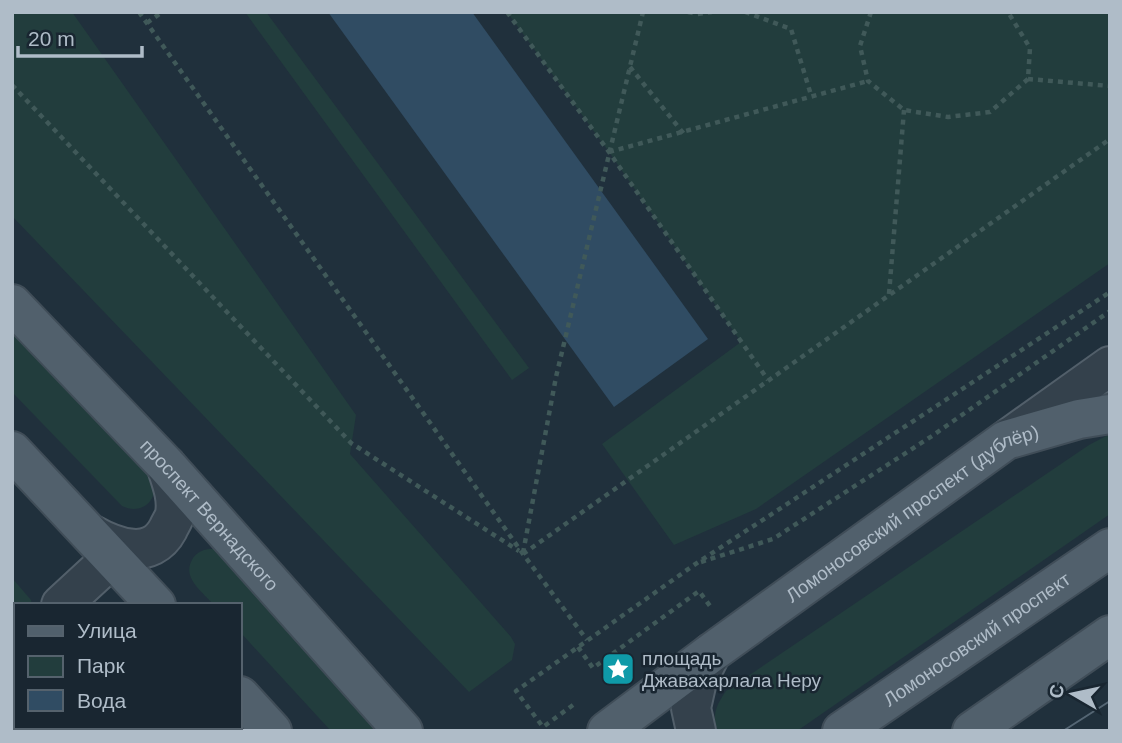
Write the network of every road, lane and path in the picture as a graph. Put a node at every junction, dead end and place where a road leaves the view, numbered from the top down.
1 (139, 12) edge
2 (162, 12) edge
3 (507, 12) edge
4 (643, 12) edge
5 (688, 12) edge
6 (712, 12) edge
7 (745, 12) edge
8 (871, 12) edge
9 (1008, 12) edge
10 (147, 23) junction
11 (630, 67) junction
12 (1028, 79) junction
13 (868, 81) junction
14 (12, 85) edge
15 (1110, 86) edge
16 (811, 95) junction
17 (904, 110) junction
18 (684, 134) junction
19 (1110, 139) edge
20 (609, 152) junction
21 (1110, 292) edge
22 (889, 295) junction
23 (12, 303) edge
24 (1110, 311) edge
25 (1110, 366) edge
26 (768, 380) junction
27 (1110, 414) edge
28 (1006, 440) junction
29 (12, 452) edge
30 (166, 466) junction
31 (102, 545) junction
32 (1110, 548) edge
33 (523, 554) junction
34 (694, 565) junction
35 (62, 603) edge
36 (154, 603) edge
37 (699, 614) dead end
38 (1110, 635) edge
39 (587, 640) junction
40 (578, 646) junction
41 (711, 653) junction
42 (242, 698) edge
43 (576, 703) dead end
44 (272, 731) edge
45 (402, 731) edge
46 (607, 731) edge
47 (696, 731) edge
48 (842, 731) edge
49 (972, 731) edge

1 - 10 path
2 - 10 path
3 - 20 path
4 - 11 path
5 - 6 path
7 - 16 path
8 - 13 path
9 - 12 path
10 - 33 path
11 - 18 path
11 - 20 path
12 - 15 path
12 - 17 path
13 - 16 path
13 - 17 path
14 - 33 path
16 - 18 path
17 - 22 path
18 - 20 path
19 - 22 path
20 - 26 path
20 - 33 path
21 - 34 path
22 - 26 path
23 - 30 main road, проспект Вернадского
24 - 34 path
25 - 28 street, Ломоносовский проспект (дублёр)
26 - 33 path
27 - 28 main road
28 - 41 main road, Ломоносовский проспект (дублёр)
29 - 31 main road
30 - 31 street
30 - 45 main road, проспект Вернадского
31 - 35 street
31 - 36 main road
32 - 48 main road, Ломоносовский проспект
33 - 39 path
34 - 39 path
37 - 40 path
38 - 49 main road
39 - 40 path
40 - 43 path
41 - 46 main road
41 - 47 street
42 - 44 main road

